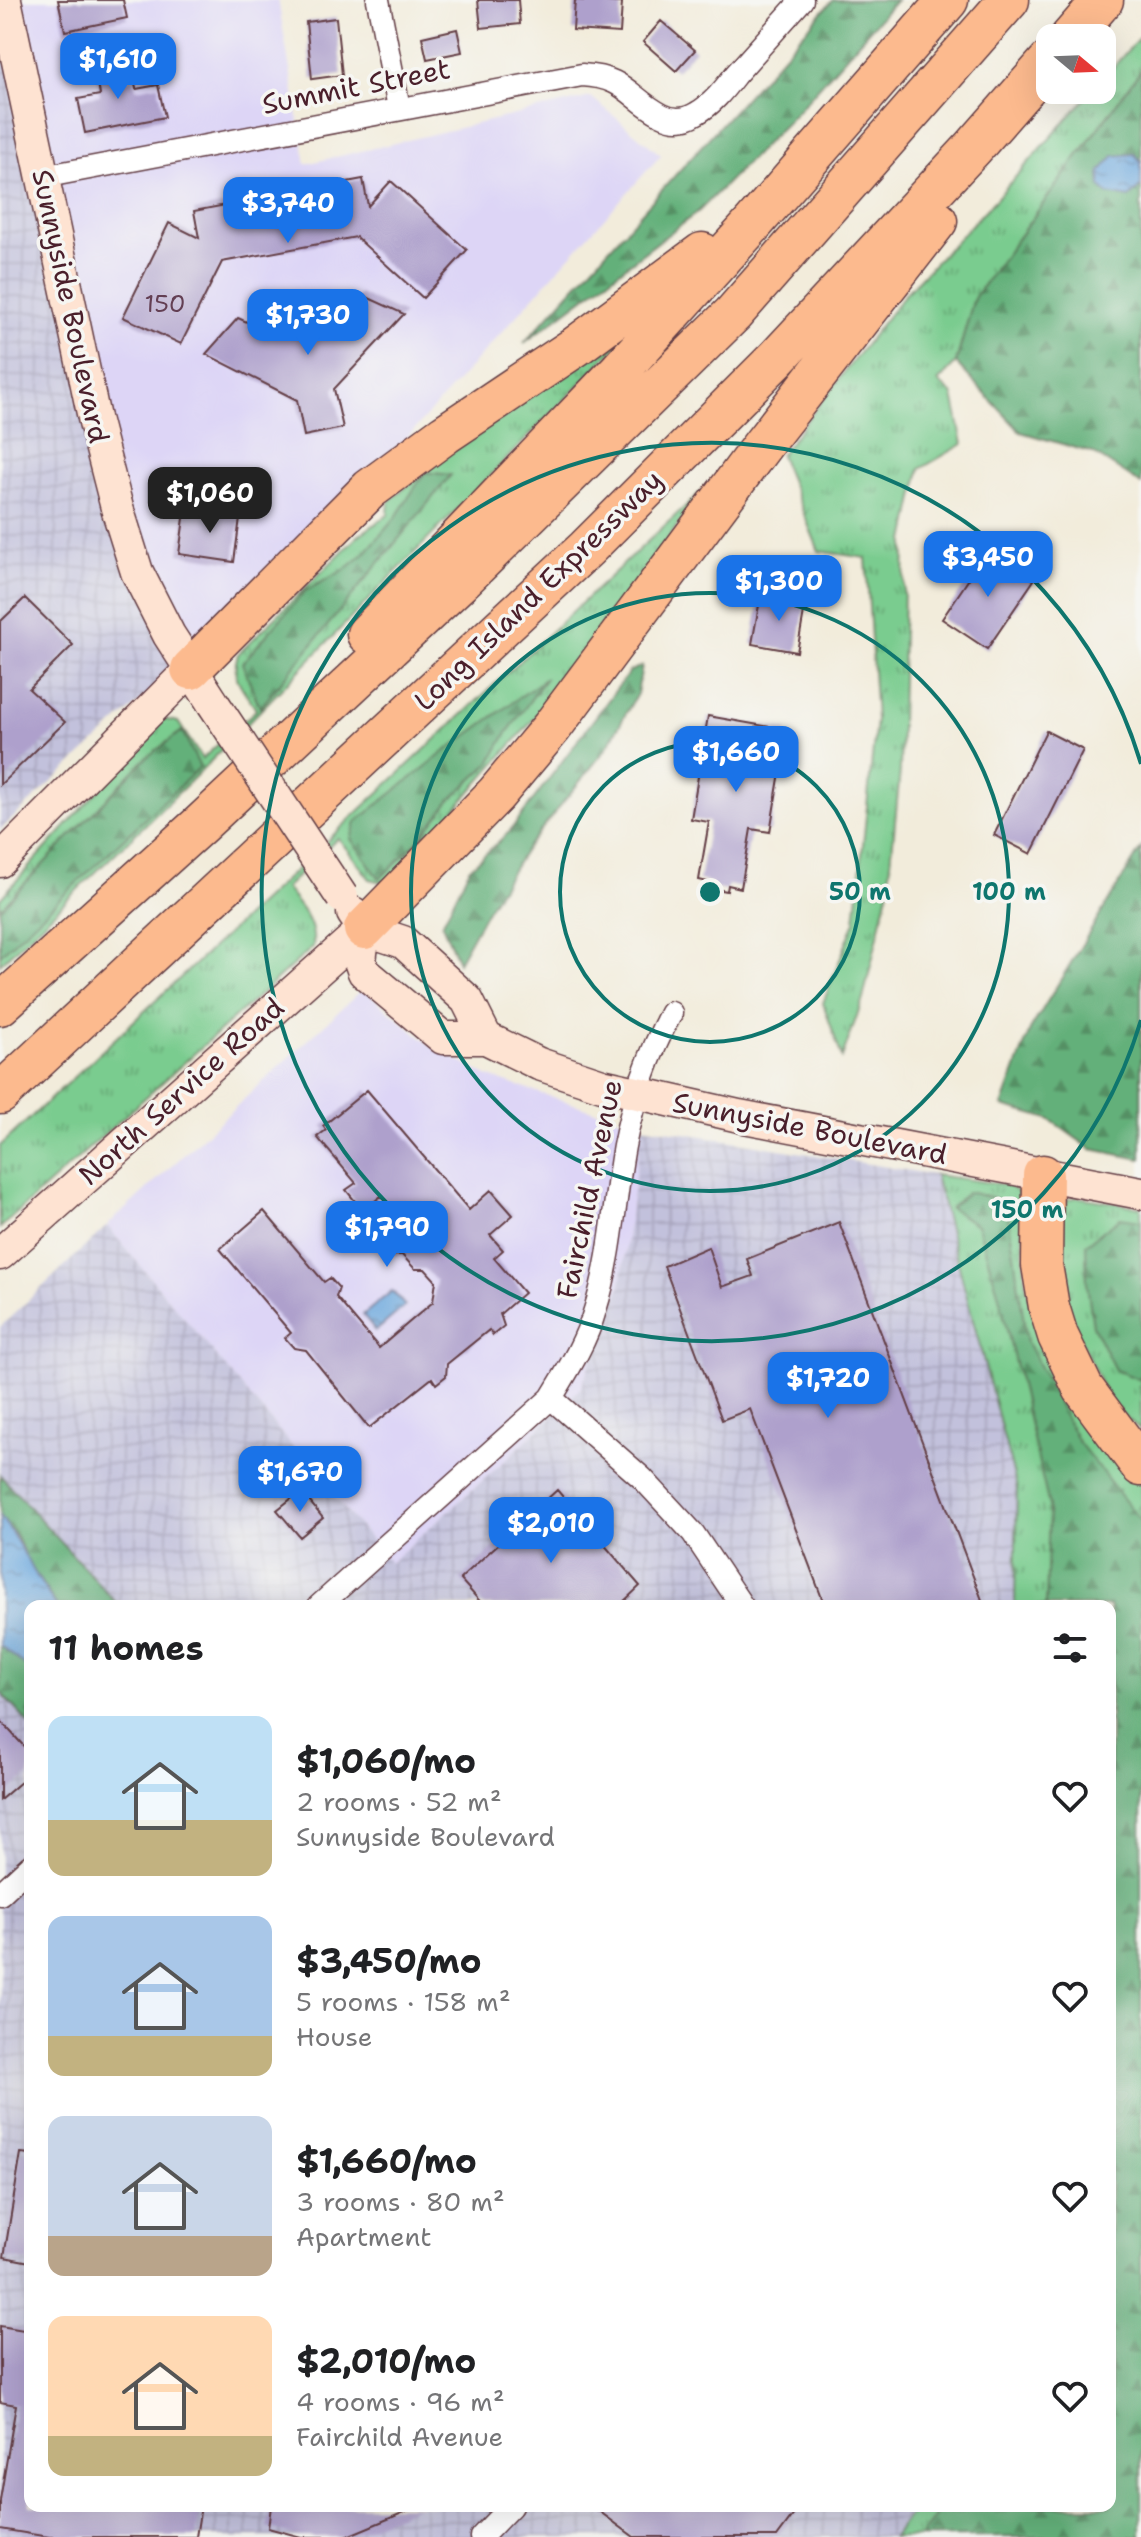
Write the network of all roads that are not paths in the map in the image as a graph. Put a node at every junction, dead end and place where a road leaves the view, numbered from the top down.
1 (5, 0) edge
2 (378, 0) edge
3 (802, 0) edge
4 (948, 0) edge
5 (1009, 0) edge
6 (1106, 0) edge
7 (1083, 24) edge
8 (1089, 24) edge
9 (1036, 76) edge
10 (1036, 93) edge
11 (399, 108) junction
12 (42, 177) junction
13 (751, 226) junction
14 (191, 669) junction
15 (310, 721) junction
16 (0, 861) edge
17 (353, 913) junction
18 (0, 1005) edge
19 (671, 1013) dead end
20 (486, 1038) junction
21 (639, 1093) junction
22 (0, 1094) edge
23 (1043, 1175) junction
24 (1141, 1193) edge
25 (0, 1254) edge
26 (551, 1398) junction
27 (1128, 1434) edge
28 (1141, 1466) edge
29 (326, 1600) edge
30 (738, 1600) edge
31 (24, 1872) edge
32 (0, 1894) edge
33 (505, 2512) edge
34 (481, 2537) edge

1 - 12 main road, Sunnyside Boulevard
2 - 11 street
3 - 11 street, Summit Street
4 - 13 highway
5 - 15 highway
6 - 7 highway
6 - 8 highway
9 - 22 highway, Long Island Expressway
10 - 17 highway
11 - 12 street, Summit Street
12 - 14 main road, Sunnyside Boulevard
13 - 14 highway
13 - 15 highway
14 - 16 main road
14 - 17 main road, Sunnyside Boulevard, bridge
15 - 18 highway
17 - 20 main road
17 - 20 main road, Sunnyside Boulevard
17 - 25 main road, North Service Road
19 - 21 street, Fairchild Avenue
20 - 21 main road, Sunnyside Boulevard
21 - 23 main road, Sunnyside Boulevard
21 - 26 street, Fairchild Avenue
23 - 24 main road, Sunnyside Boulevard
23 - 27 highway
26 - 29 street, Fairchild Avenue
26 - 30 street
27 - 28 highway
31 - 32 street
33 - 34 street

